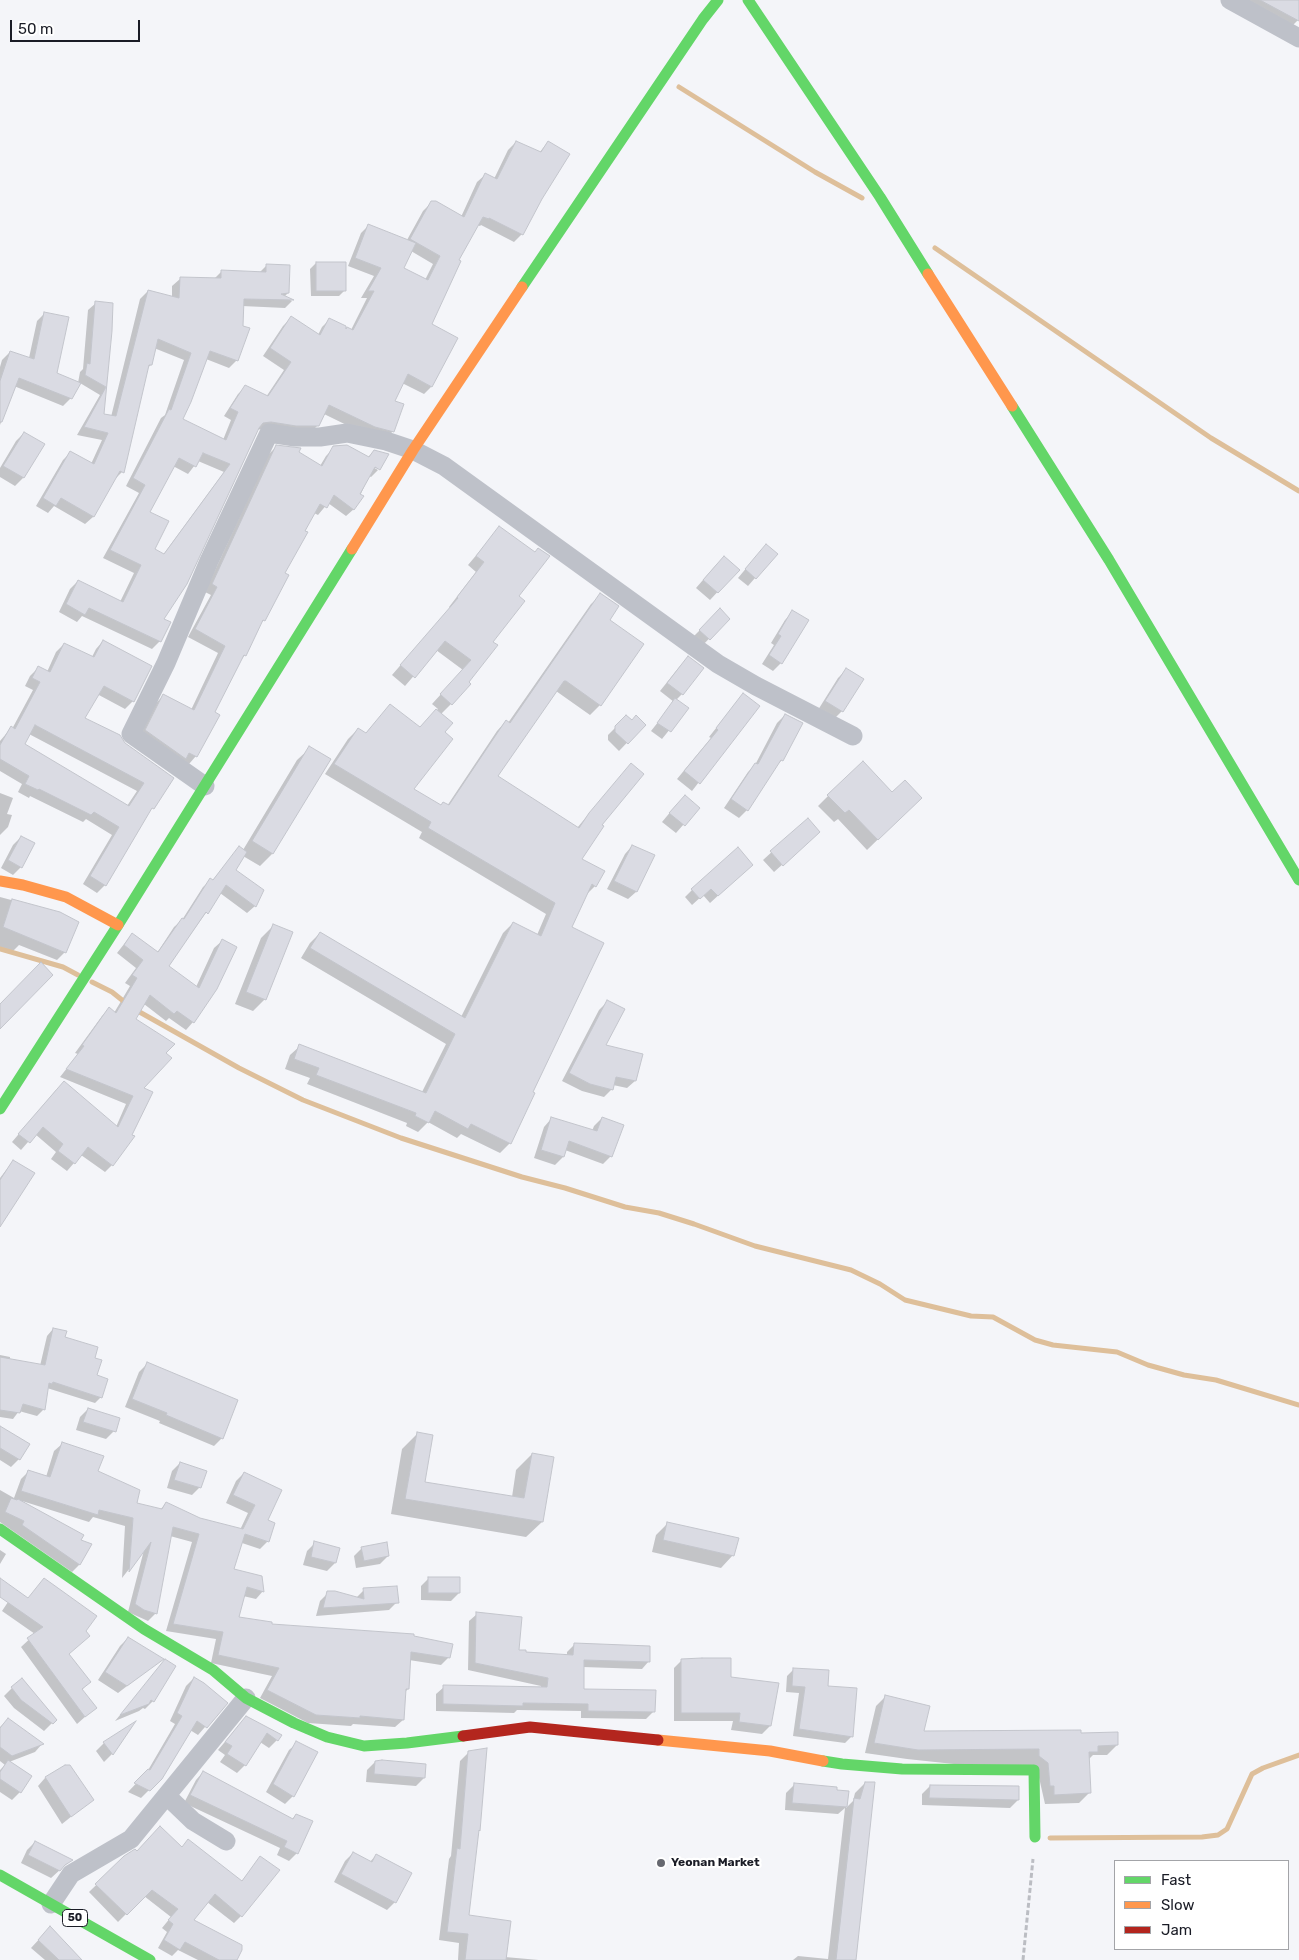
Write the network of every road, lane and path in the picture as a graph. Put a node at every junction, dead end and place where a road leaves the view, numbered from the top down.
1 (718, 0) edge
2 (748, 0) edge
3 (1230, 0) edge
4 (1299, 38) edge
5 (414, 450) junction
6 (853, 736) dead end
7 (205, 786) junction
8 (1299, 880) edge
9 (0, 881) edge
10 (118, 925) junction
11 (0, 1109) edge
12 (0, 1529) edge
13 (246, 1698) junction
14 (167, 1796) junction
15 (1035, 1838) joint
16 (226, 1841) dead end
17 (0, 1875) edge
18 (51, 1904) junction
19 (150, 1960) edge
20 (1024, 1960) edge

1 - 5 main road
2 - 8 main road
3 - 4 street
5 - 6 street
5 - 7 main road
5 - 7 street
7 - 10 main road
9 - 10 main road
10 - 11 main road
12 - 13 main road
13 - 14 street
13 - 15 main road
14 - 16 street
14 - 18 street
15 - 20 path
17 - 18 main road, 50
18 - 19 main road, 50

